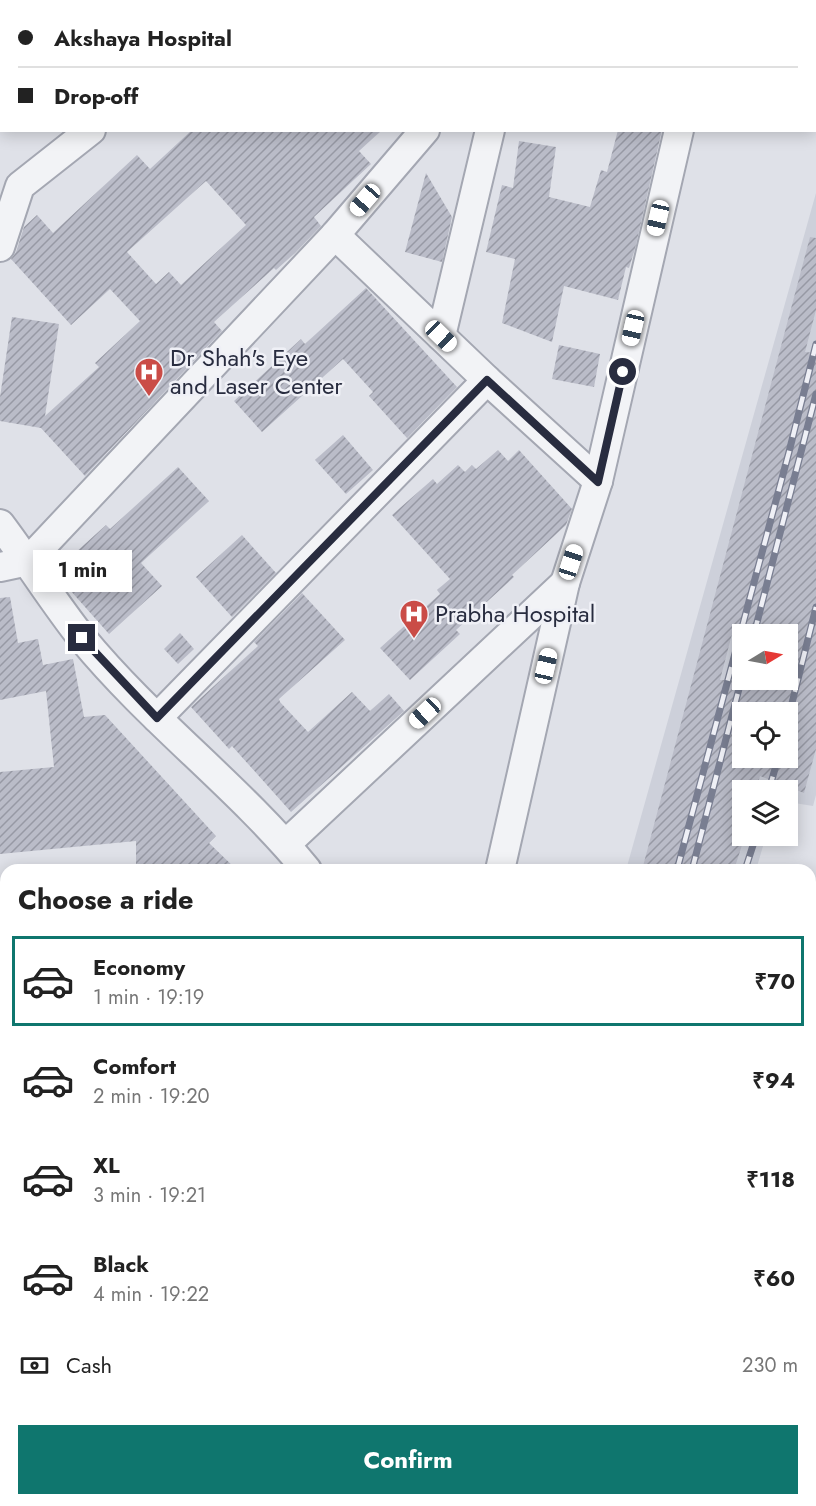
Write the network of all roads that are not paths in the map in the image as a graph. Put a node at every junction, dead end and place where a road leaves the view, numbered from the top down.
1 (88, 132) edge
2 (423, 132) edge
3 (489, 132) edge
4 (679, 132) edge
5 (335, 235) junction
6 (0, 248) edge
7 (441, 336) junction
8 (487, 380) junction
9 (598, 482) junction
10 (0, 524) edge
11 (28, 561) junction
12 (0, 567) edge
13 (565, 583) junction
14 (157, 718) junction
15 (286, 844) junction
16 (303, 864) edge
17 (501, 864) edge
18 (816, 905) edge
19 (816, 925) edge

1 - 6 street
2 - 5 street
3 - 7 street
4 - 9 street
5 - 7 street
5 - 11 street
7 - 8 street
8 - 9 street
8 - 14 street
9 - 13 street
10 - 11 street
11 - 12 street
11 - 14 street
13 - 15 street
13 - 17 street
14 - 15 street
15 - 16 street
18 - 19 street

